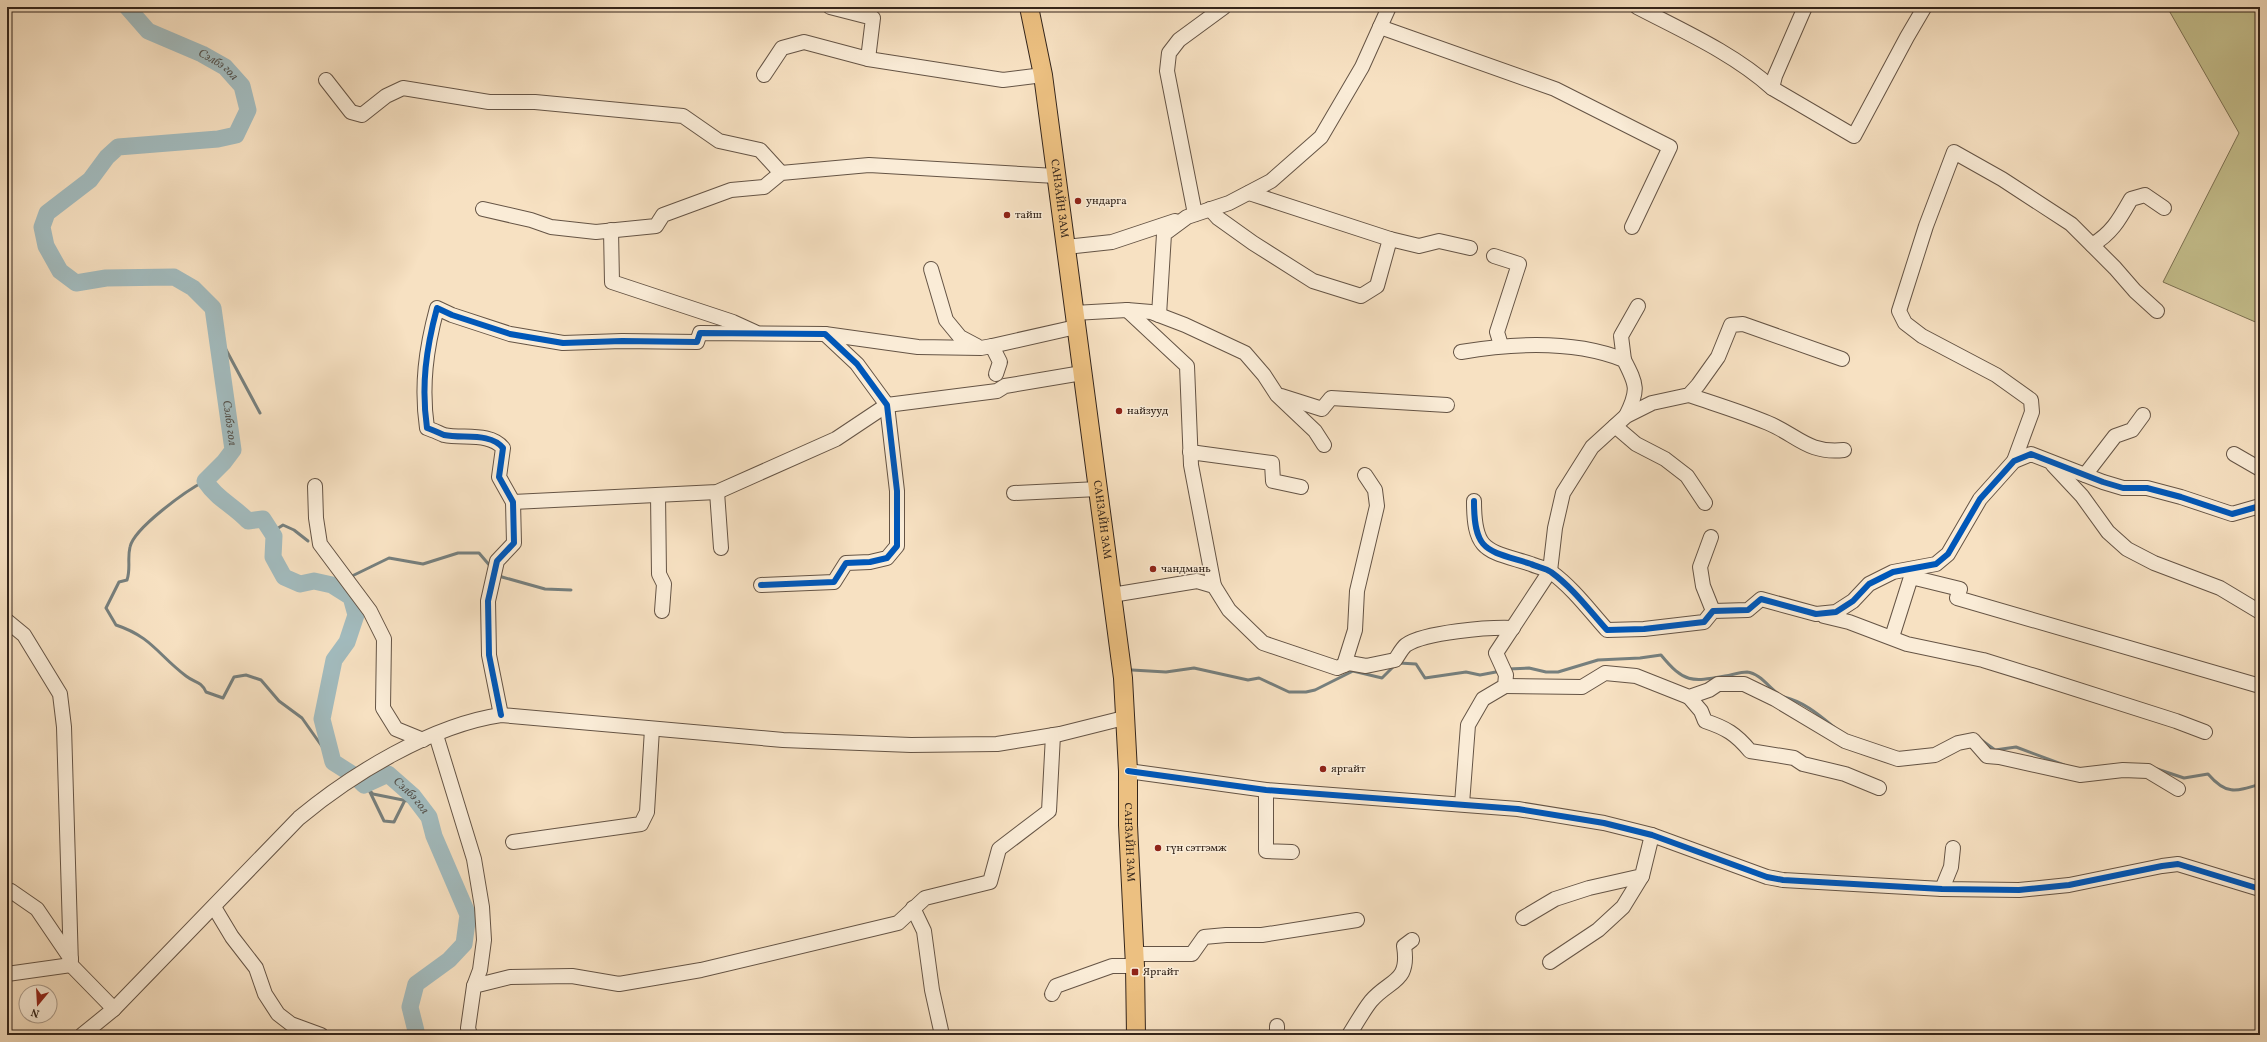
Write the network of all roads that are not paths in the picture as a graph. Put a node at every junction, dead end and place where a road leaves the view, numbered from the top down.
1 (830, 7) edge
2 (1029, 7) edge
3 (1224, 7) edge
4 (1389, 7) edge
5 (1637, 7) edge
6 (1805, 7) edge
7 (1924, 8) dead end
8 (1380, 27) junction
9 (868, 59) junction
10 (764, 74) dead end
11 (1043, 75) junction
12 (326, 80) dead end
13 (1772, 88) junction
14 (781, 173) junction
15 (1056, 176) junction
16 (1249, 193) junction
17 (2164, 208) dead end
18 (484, 209) dead end
19 (1210, 209) junction
20 (1191, 216) junction
21 (1632, 227) dead end
22 (611, 230) junction
23 (1390, 239) junction
24 (2092, 245) junction
25 (1066, 247) junction
26 (1470, 248) dead end
27 (1494, 256) dead end
28 (931, 269) dead end
29 (1638, 306) dead end
30 (1127, 310) junction
31 (2157, 311) dead end
32 (1159, 315) junction
33 (1075, 320) junction
34 (1185, 325) junction
35 (1219, 330) dead end
36 (759, 334) junction
37 (825, 334) junction
38 (1501, 345) junction
39 (987, 347) junction
40 (1461, 352) dead end
41 (1842, 359) dead end
42 (1624, 360) junction
43 (1082, 373) junction
44 (996, 374) dead end
45 (1277, 395) junction
46 (1689, 395) junction
47 (887, 405) junction
48 (1446, 405) dead end
49 (2143, 414) dead end
50 (1626, 416) junction
51 (1615, 426) junction
52 (1324, 445) dead end
53 (1844, 450) dead end
54 (1190, 452) junction
55 (2234, 454) dead end
56 (2014, 461) junction
57 (2050, 461) junction
58 (2260, 469) edge
59 (1365, 475) dead end
60 (2085, 475) junction
61 (315, 486) dead end
62 (1301, 487) dead end
63 (1098, 490) junction
64 (717, 492) junction
65 (1014, 493) dead end
66 (658, 495) junction
67 (1474, 501) dead end
68 (513, 502) junction
69 (1705, 503) dead end
70 (2260, 506) edge
71 (1711, 537) dead end
72 (721, 548) dead end
73 (1550, 571) junction
74 (761, 585) dead end
75 (1214, 586) junction
76 (1112, 595) junction
77 (662, 610) dead end
78 (1713, 611) junction
79 (2260, 612) edge
80 (1816, 614) junction
81 (7, 620) edge
82 (1513, 628) junction
83 (1892, 637) junction
84 (1344, 665) junction
85 (1505, 686) junction
86 (2260, 686) edge
87 (1689, 697) junction
88 (501, 715) junction
89 (1124, 718) junction
90 (652, 729) junction
91 (2205, 732) dead end
92 (1053, 736) junction
93 (430, 737) junction
94 (1128, 771) junction
95 (1879, 788) dead end
96 (2178, 789) dead end
97 (1266, 790) junction
98 (1462, 804) junction
99 (1652, 835) junction
100 (513, 842) dead end
101 (1952, 848) dead end
102 (1292, 852) dead end
103 (1642, 876) junction
104 (1942, 889) junction
105 (2260, 889) edge
106 (7, 892) edge
107 (214, 906) junction
108 (914, 908) junction
109 (1523, 918) dead end
110 (1357, 920) dead end
111 (1412, 940) dead end
112 (1135, 960) junction
113 (71, 962) junction
114 (1550, 962) dead end
115 (7, 974) edge
116 (474, 986) junction
117 (1052, 994) dead end
118 (114, 1009) junction
119 (82, 1035) edge
120 (321, 1035) edge
121 (470, 1035) edge
122 (942, 1035) edge
123 (1136, 1035) edge
124 (1349, 1035) edge

1 - 9 street
2 - 11 main road, САНЗАЙН ЗАМ
3 - 20 street
4 - 8 street
5 - 13 street
6 - 13 street
7 - 13 street
8 - 16 street
8 - 21 street
9 - 10 street
9 - 11 street
11 - 15 main road, САНЗАЙН ЗАМ
12 - 14 street
14 - 15 street
14 - 22 street
15 - 25 main road, САНЗАЙН ЗАМ
16 - 19 street
16 - 23 street
17 - 24 street
18 - 22 street
19 - 20 street
19 - 23 street
20 - 25 street
20 - 32 street
22 - 36 street
23 - 26 street
24 - 31 street
24 - 56 street
25 - 33 main road, САНЗАЙН ЗАМ
27 - 38 street
28 - 39 street
29 - 42 street
30 - 32 street
30 - 33 street
30 - 54 street
32 - 34 street
33 - 39 street
33 - 43 main road, САНЗАЙН ЗАМ
34 - 35 street
34 - 45 street
36 - 37 street
36 - 68 street
37 - 39 street
37 - 47 street
38 - 40 street
38 - 42 street
39 - 44 street
41 - 46 street
42 - 50 street
43 - 47 street
43 - 63 main road, САНЗАЙН ЗАМ
45 - 48 street
45 - 52 street
46 - 50 street
46 - 53 street
47 - 64 street
47 - 74 street
49 - 60 street
50 - 51 street
51 - 69 street
51 - 73 street
54 - 62 street
54 - 75 street
55 - 58 street
56 - 57 street
56 - 80 street
57 - 60 street
57 - 79 street
59 - 84 street
60 - 70 street
61 - 93 street
63 - 65 street
63 - 76 main road, САНЗАЙН ЗАМ
64 - 66 street
64 - 72 street
66 - 68 street
66 - 77 street
67 - 73 street
68 - 88 street
71 - 78 street
73 - 78 street
73 - 82 street
75 - 76 street
75 - 84 street
76 - 89 main road, САНЗАЙН ЗАМ
78 - 80 street
80 - 83 street
81 - 113 street
82 - 84 street
82 - 85 street
83 - 86 street
83 - 91 street
85 - 87 street
85 - 98 street
87 - 95 street
87 - 96 street
88 - 90 street
88 - 93 street
89 - 92 street
89 - 94 main road, САНЗАЙН ЗАМ
90 - 92 street
90 - 100 street
92 - 108 street
93 - 107 street
93 - 116 street
94 - 97 street
94 - 112 main road, САНЗАЙН ЗАМ
97 - 98 street
97 - 102 street
98 - 99 street
99 - 103 street
99 - 104 street
101 - 104 street
103 - 109 street
103 - 114 street
104 - 105 street
106 - 113 street
107 - 118 street
107 - 120 street
108 - 116 street
108 - 122 street
110 - 112 street
111 - 124 street
112 - 117 street
112 - 123 main road, САНЗАЙН ЗАМ
113 - 115 street
113 - 118 street
116 - 121 street
118 - 119 street

